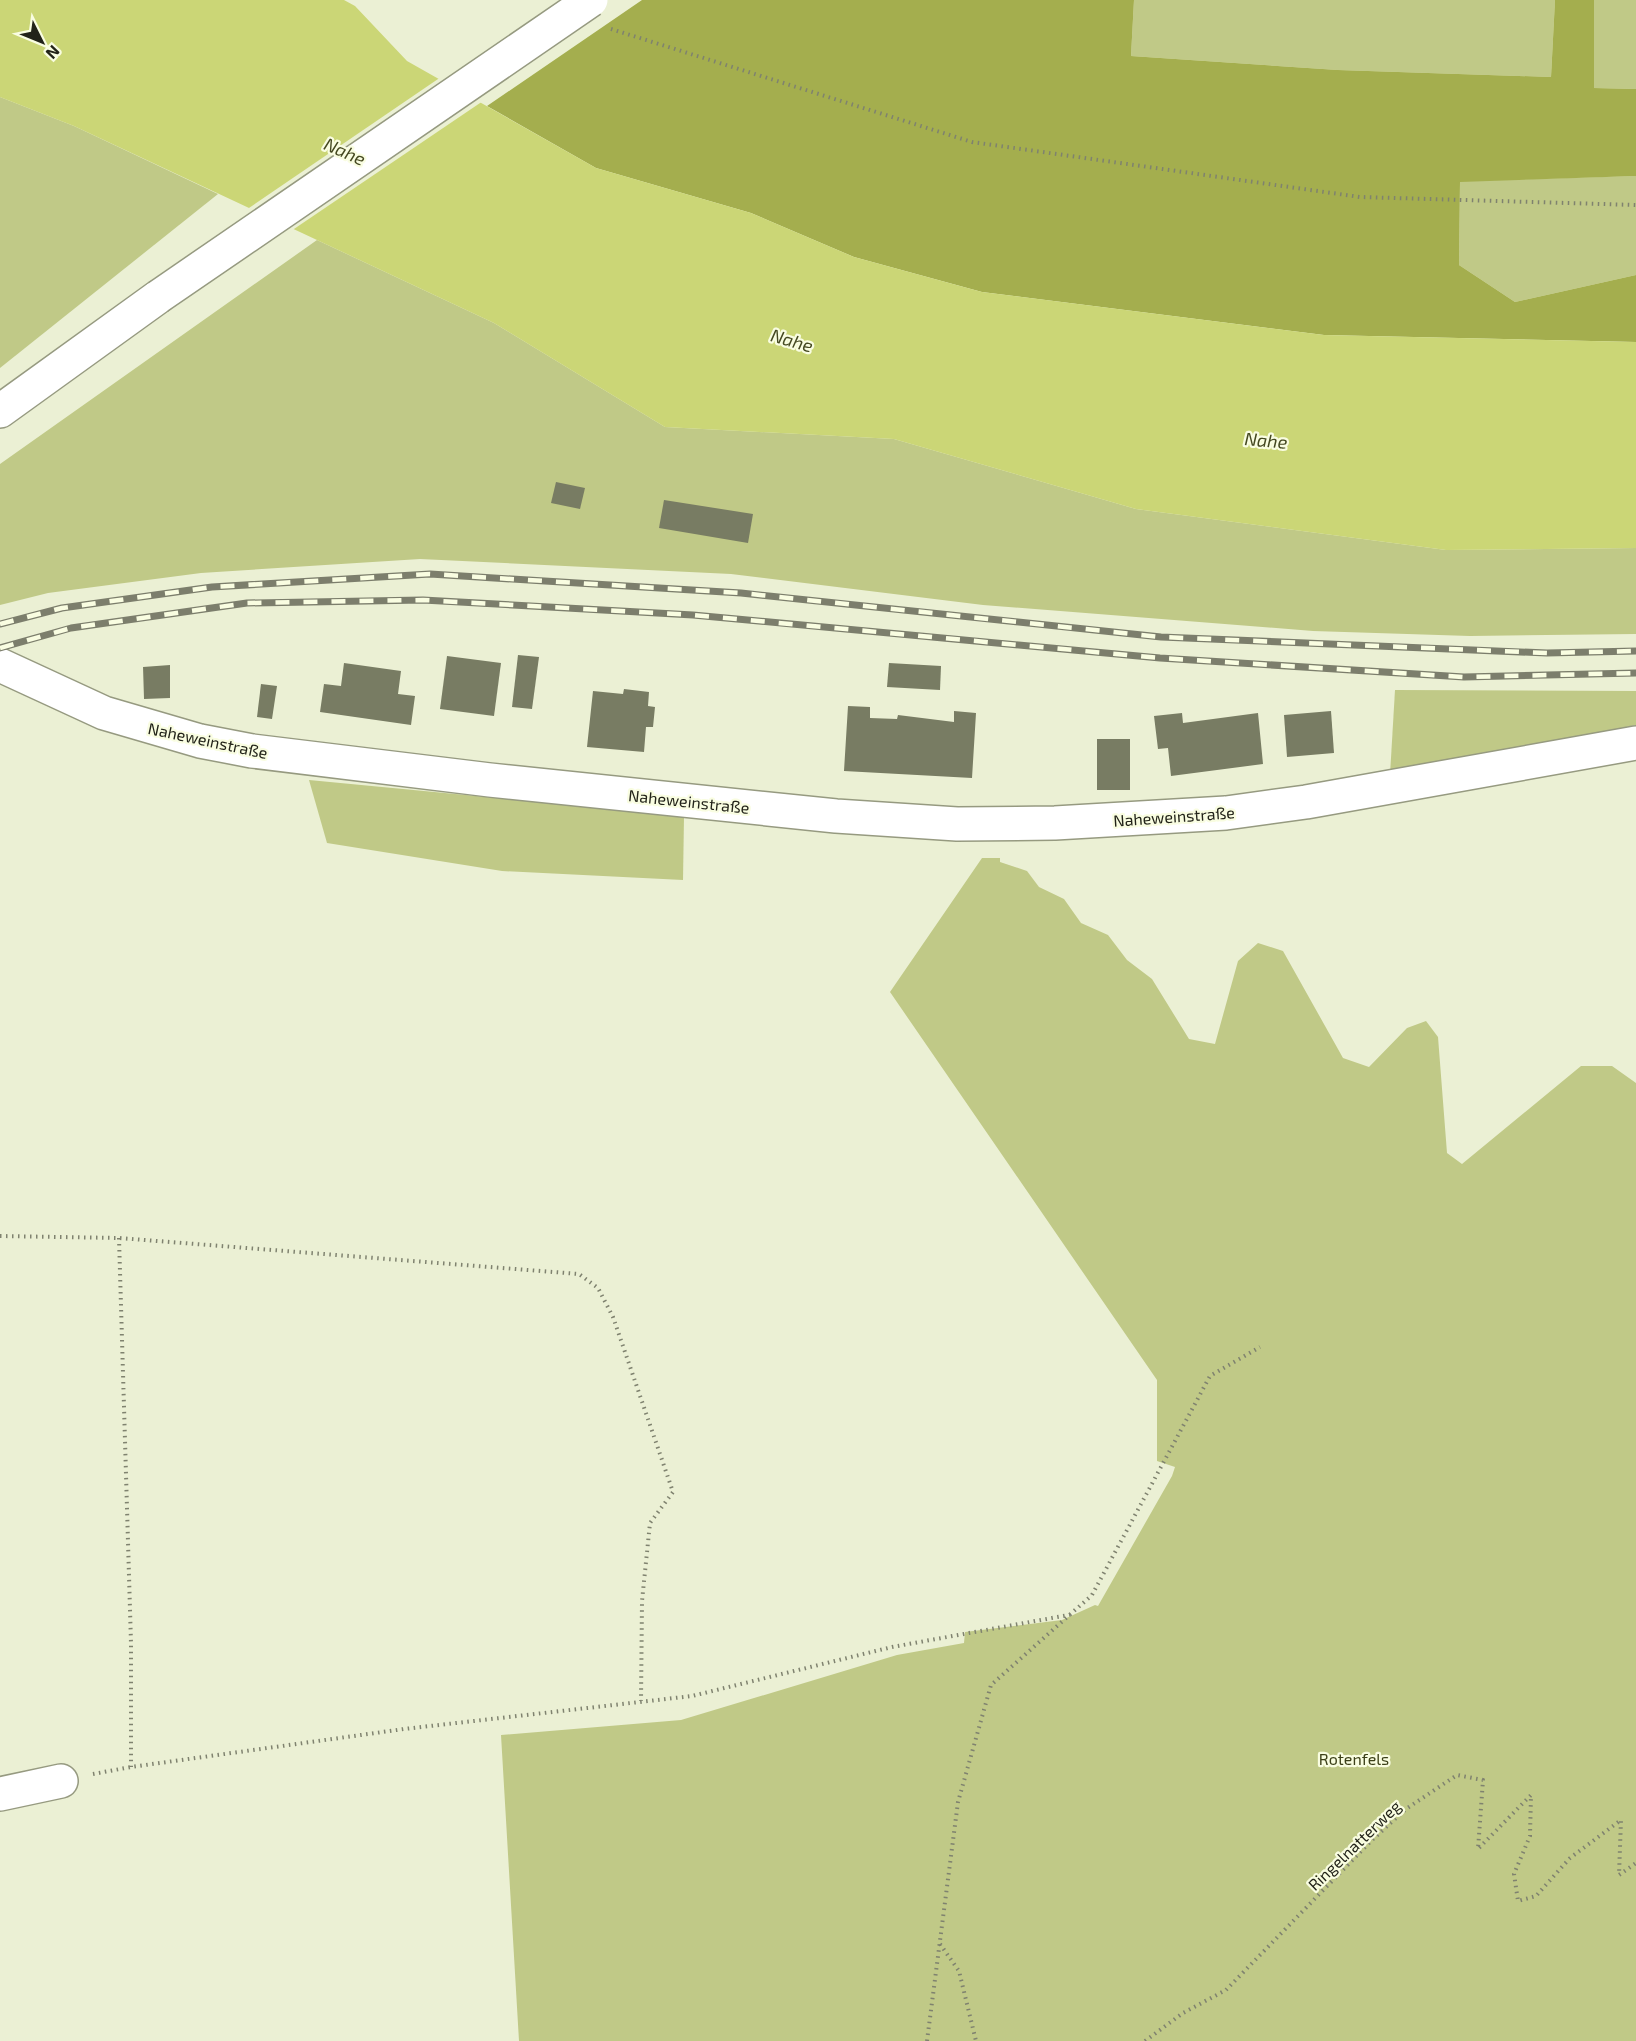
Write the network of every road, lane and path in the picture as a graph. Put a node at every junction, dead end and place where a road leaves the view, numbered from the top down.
1 (595, 13) edge
2 (1636, 205) edge
3 (0, 411) edge
4 (0, 665) edge
5 (1636, 742) edge
6 (0, 1236) edge
7 (119, 1238) junction
8 (1260, 1347) dead end
9 (1074, 1614) junction
10 (641, 1701) junction
11 (130, 1767) junction
12 (61, 1781) joint
13 (0, 1794) edge
14 (1636, 1863) edge
15 (939, 1943) junction
16 (927, 2041) edge
17 (976, 2041) edge
18 (1145, 2041) edge

1 - 2 path
1 - 3 main road, bridge
4 - 5 main road, Naheweinstraße
6 - 7 path
7 - 10 path
7 - 11 path
8 - 9 path
9 - 10 path
9 - 15 path
10 - 11 path
11 - 12 path
12 - 13 main road
14 - 18 path, Ringelnatterweg
15 - 16 path
15 - 17 path

